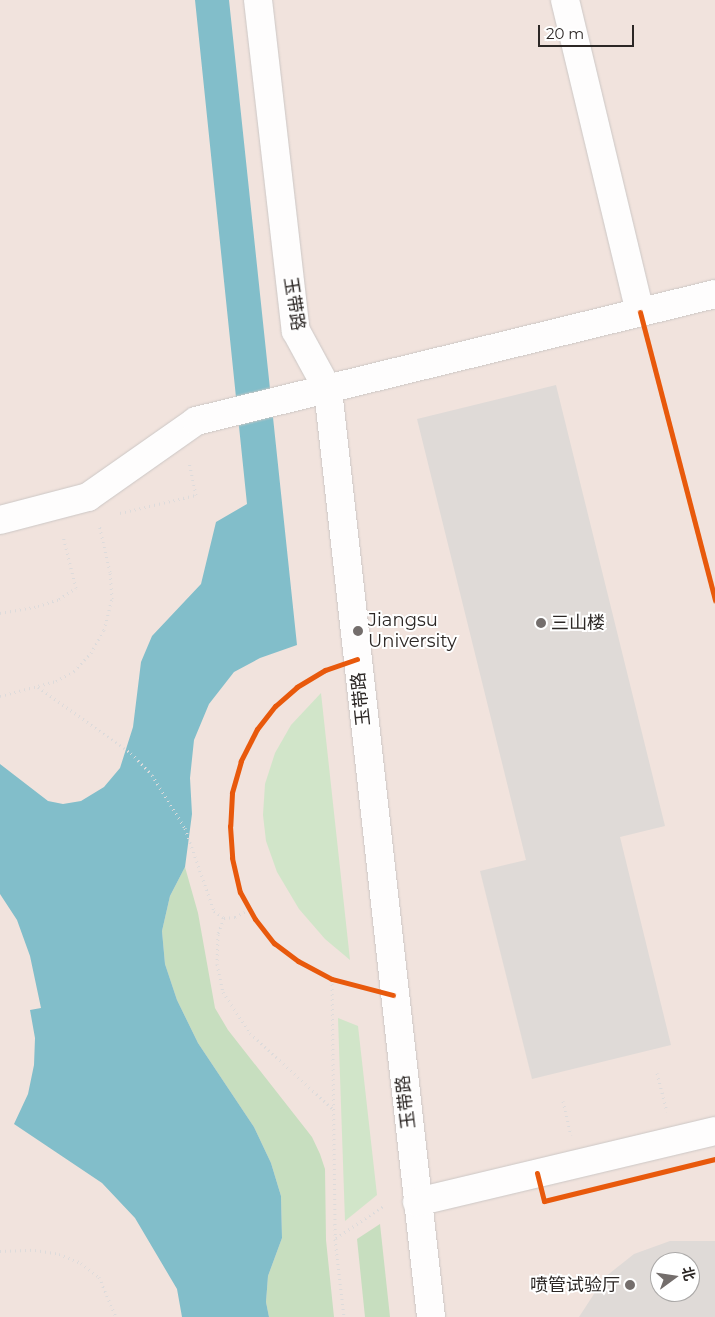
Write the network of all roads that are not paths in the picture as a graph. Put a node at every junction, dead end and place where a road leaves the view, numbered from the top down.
1 (258, 0) edge
2 (565, 0) edge
3 (715, 294) edge
4 (640, 312) junction
5 (328, 390) junction
6 (0, 520) edge
7 (715, 1131) edge
8 (417, 1202) junction
9 (431, 1317) edge

1 - 5 lane, 玉带路
2 - 4 lane
3 - 4 lane
4 - 5 lane
5 - 6 lane
5 - 8 lane, 玉带路
7 - 8 lane
8 - 9 lane, 玉带路

